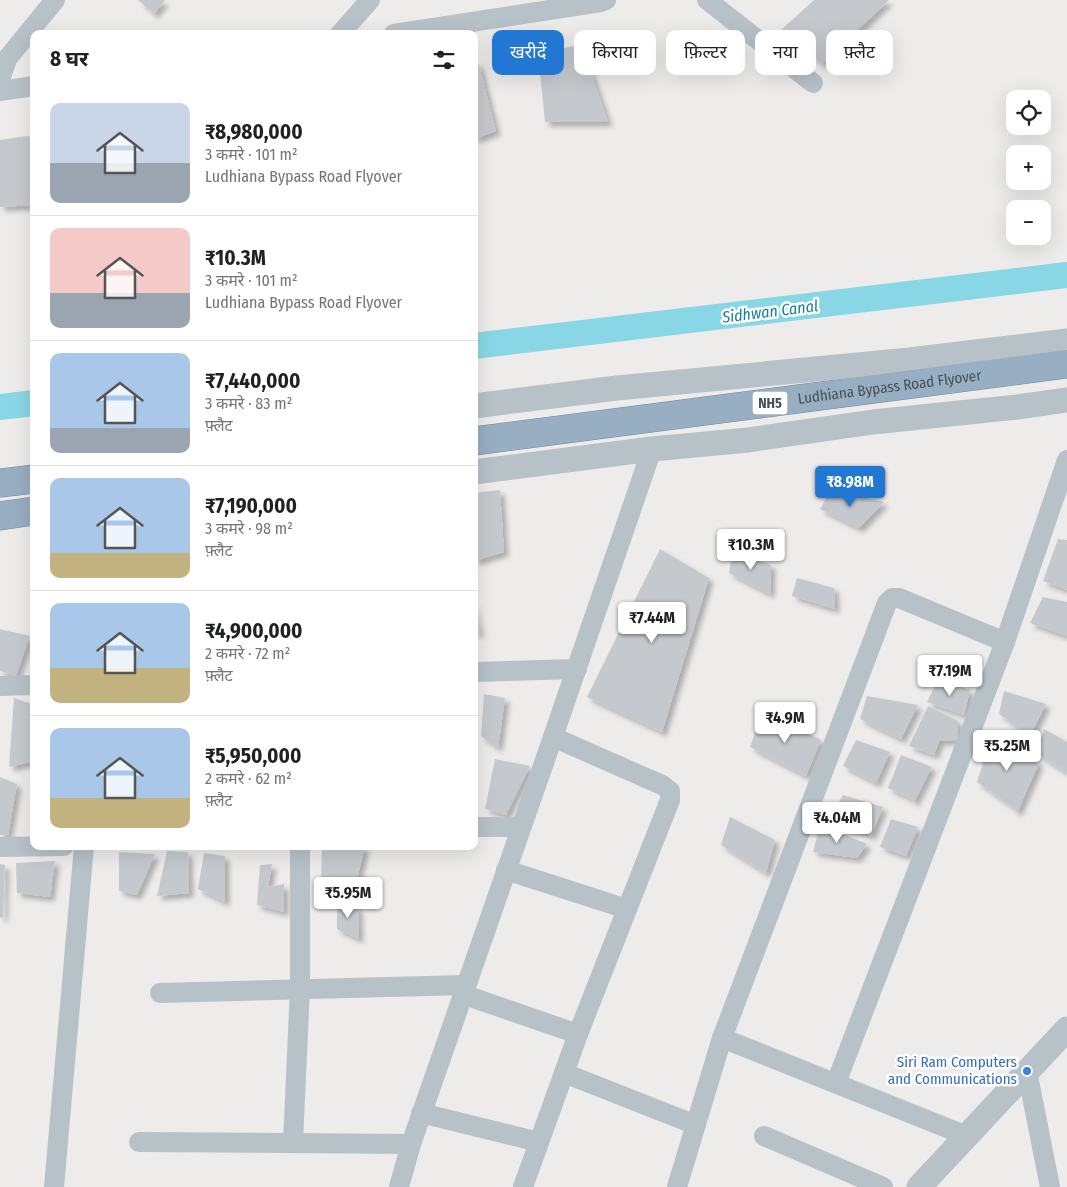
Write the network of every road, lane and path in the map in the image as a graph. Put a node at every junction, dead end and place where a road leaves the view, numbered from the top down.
1 (55, 0) edge
2 (370, 0) edge
3 (606, 0) edge
4 (707, 0) edge
5 (31, 30) edge
6 (344, 30) edge
7 (420, 30) edge
8 (30, 31) edge
9 (0, 80) edge
10 (813, 83) dead end
11 (30, 87) edge
12 (0, 91) edge
13 (1067, 341) edge
14 (1067, 364) edge
15 (1067, 400) edge
16 (478, 405) edge
17 (478, 440) edge
18 (652, 449) junction
19 (1067, 460) edge
20 (478, 471) edge
21 (30, 480) edge
22 (0, 484) edge
23 (30, 512) edge
24 (0, 516) edge
25 (1005, 642) junction
26 (577, 668) junction
27 (478, 672) edge
28 (30, 685) edge
29 (0, 686) edge
30 (554, 737) junction
31 (522, 826) junction
32 (478, 827) edge
33 (0, 847) edge
34 (30, 847) edge
35 (84, 850) edge
36 (300, 850) edge
37 (506, 870) junction
38 (628, 909) junction
39 (300, 988) junction
40 (464, 990) junction
41 (160, 992) dead end
42 (1067, 1029) edge
43 (578, 1034) junction
44 (722, 1038) junction
45 (1026, 1071) junction
46 (564, 1072) junction
47 (836, 1083) junction
48 (422, 1113) junction
49 (696, 1125) junction
50 (764, 1136) dead end
51 (967, 1136) junction
52 (139, 1142) dead end
53 (539, 1142) junction
54 (292, 1143) junction
55 (410, 1144) junction
56 (54, 1187) edge
57 (399, 1187) edge
58 (524, 1187) edge
59 (677, 1187) edge
60 (883, 1187) edge
61 (919, 1187) edge
62 (1050, 1187) edge

1 - 5 street
2 - 6 street
3 - 7 street
4 - 10 street
8 - 9 street
11 - 12 street
13 - 16 street
14 - 17 highway, Ludhiana Bypass Road Flyover / NH5
15 - 18 street
18 - 20 street
18 - 26 street
19 - 25 street
21 - 22 highway
23 - 24 highway
25 - 44 street
25 - 47 street
26 - 27 street
26 - 30 street
28 - 29 street
30 - 31 street
30 - 38 street
31 - 32 street
31 - 37 street
33 - 34 street
35 - 56 street
36 - 39 street
37 - 38 street
37 - 40 street
38 - 43 street
39 - 40 street
39 - 41 street
39 - 54 street
40 - 43 street
40 - 48 street
42 - 45 street
43 - 46 street
44 - 47 street
44 - 49 street
45 - 51 street
45 - 62 street
46 - 49 street
46 - 53 street
47 - 51 street
48 - 53 street
48 - 55 street
49 - 59 street
50 - 60 street
51 - 61 street
52 - 54 street
53 - 58 street
54 - 55 street
55 - 57 street

